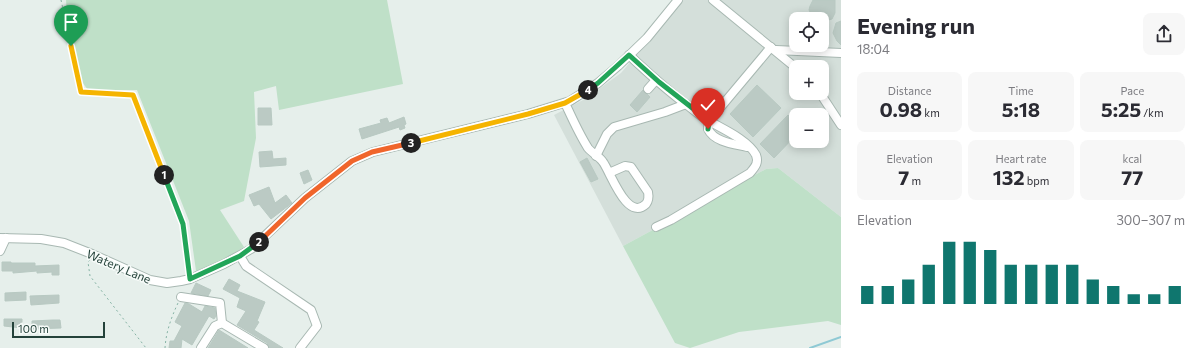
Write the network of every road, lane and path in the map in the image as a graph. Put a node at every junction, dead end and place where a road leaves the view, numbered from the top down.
1 (61, 0) edge
2 (678, 0) edge
3 (713, 0) edge
4 (773, 49) junction
5 (841, 53) edge
6 (629, 55) junction
7 (789, 62) edge
8 (656, 80) junction
9 (648, 89) dead end
10 (825, 100) edge
11 (565, 103) junction
12 (686, 104) junction
13 (709, 121) junction
14 (841, 125) edge
15 (596, 156) junction
16 (609, 173) junction
17 (656, 227) dead end
18 (3, 238) edge
19 (0, 251) edge
20 (92, 254) junction
21 (240, 256) junction
22 (190, 279) junction
23 (181, 297) joint
24 (222, 323) junction
25 (146, 348) edge
26 (165, 348) edge
27 (200, 348) edge
28 (264, 348) edge
29 (300, 348) edge

1 - 22 path
2 - 6 street, Watery Lane
3 - 4 street
4 - 5 street
4 - 7 street
4 - 13 street
6 - 8 street
6 - 11 street, Watery Lane
8 - 9 street
8 - 12 street
10 - 14 street
11 - 15 street
11 - 21 street, Watery Lane
12 - 13 street
12 - 15 street
13 - 17 street
15 - 16 street
16 - 16 street
18 - 19 street
18 - 20 street, Watery Lane
20 - 22 street, Watery Lane
20 - 25 path
21 - 22 street, Watery Lane
21 - 29 street
23 - 24 street
23 - 26 path
24 - 27 street
24 - 28 street

